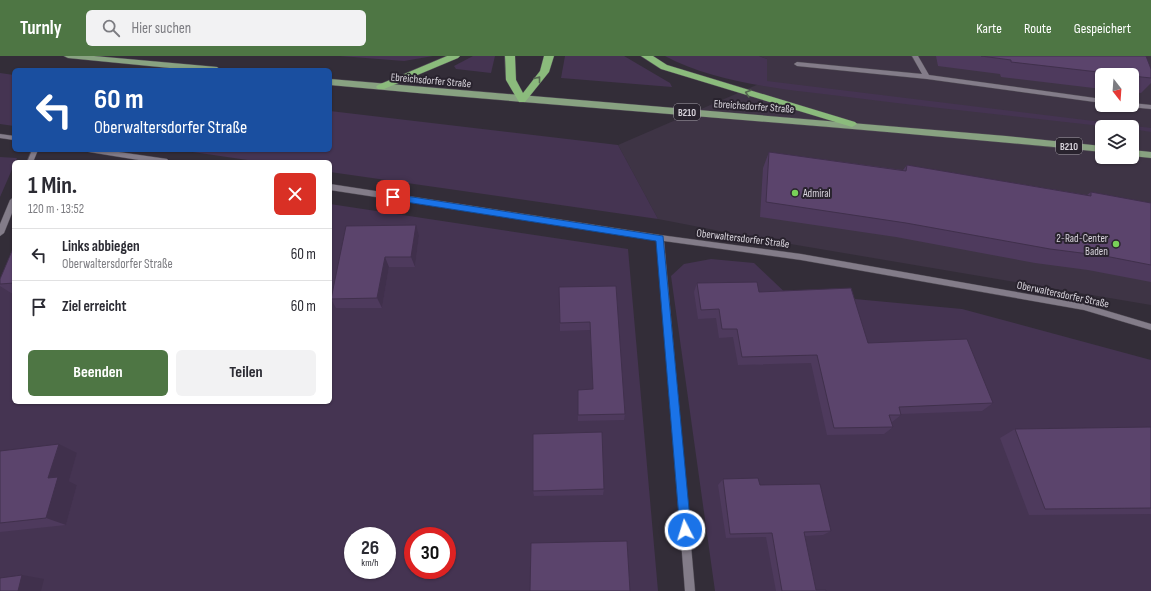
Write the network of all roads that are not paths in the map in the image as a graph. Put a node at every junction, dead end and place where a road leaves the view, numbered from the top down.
1 (68, 56) edge
2 (456, 56) edge
3 (510, 56) edge
4 (549, 56) edge
5 (646, 56) edge
6 (915, 56) edge
7 (797, 64) dead end
8 (199, 68) edge
9 (927, 77) junction
10 (332, 82) edge
11 (381, 87) junction
12 (522, 100) junction
13 (1095, 100) edge
14 (1139, 106) edge
15 (1151, 107) edge
16 (852, 124) junction
17 (0, 136) edge
18 (12, 138) edge
19 (1095, 148) edge
20 (102, 152) edge
21 (1139, 154) edge
22 (1151, 155) edge
23 (154, 160) edge
24 (332, 187) edge
25 (12, 205) edge
26 (0, 233) edge
27 (660, 238) junction
28 (1151, 327) edge
29 (690, 591) edge

1 - 8 main road
2 - 11 highway
3 - 12 highway
12 -> 4 highway
16 -> 5 highway
6 - 9 street
7 - 9 street
9 - 13 street
10 - 11 main road, B210
11 - 12 main road, Ebreichsdorfer Straße / B210
12 - 16 main road, Ebreichsdorfer Straße / B210
14 - 15 street
16 - 19 main road, Ebreichsdorfer Straße / B210
17 - 18 street
20 - 23 street
21 - 22 main road
24 - 27 street, Oberwaltersdorfer Straße
25 - 26 street
27 - 28 street, Oberwaltersdorfer Straße
27 - 29 street

